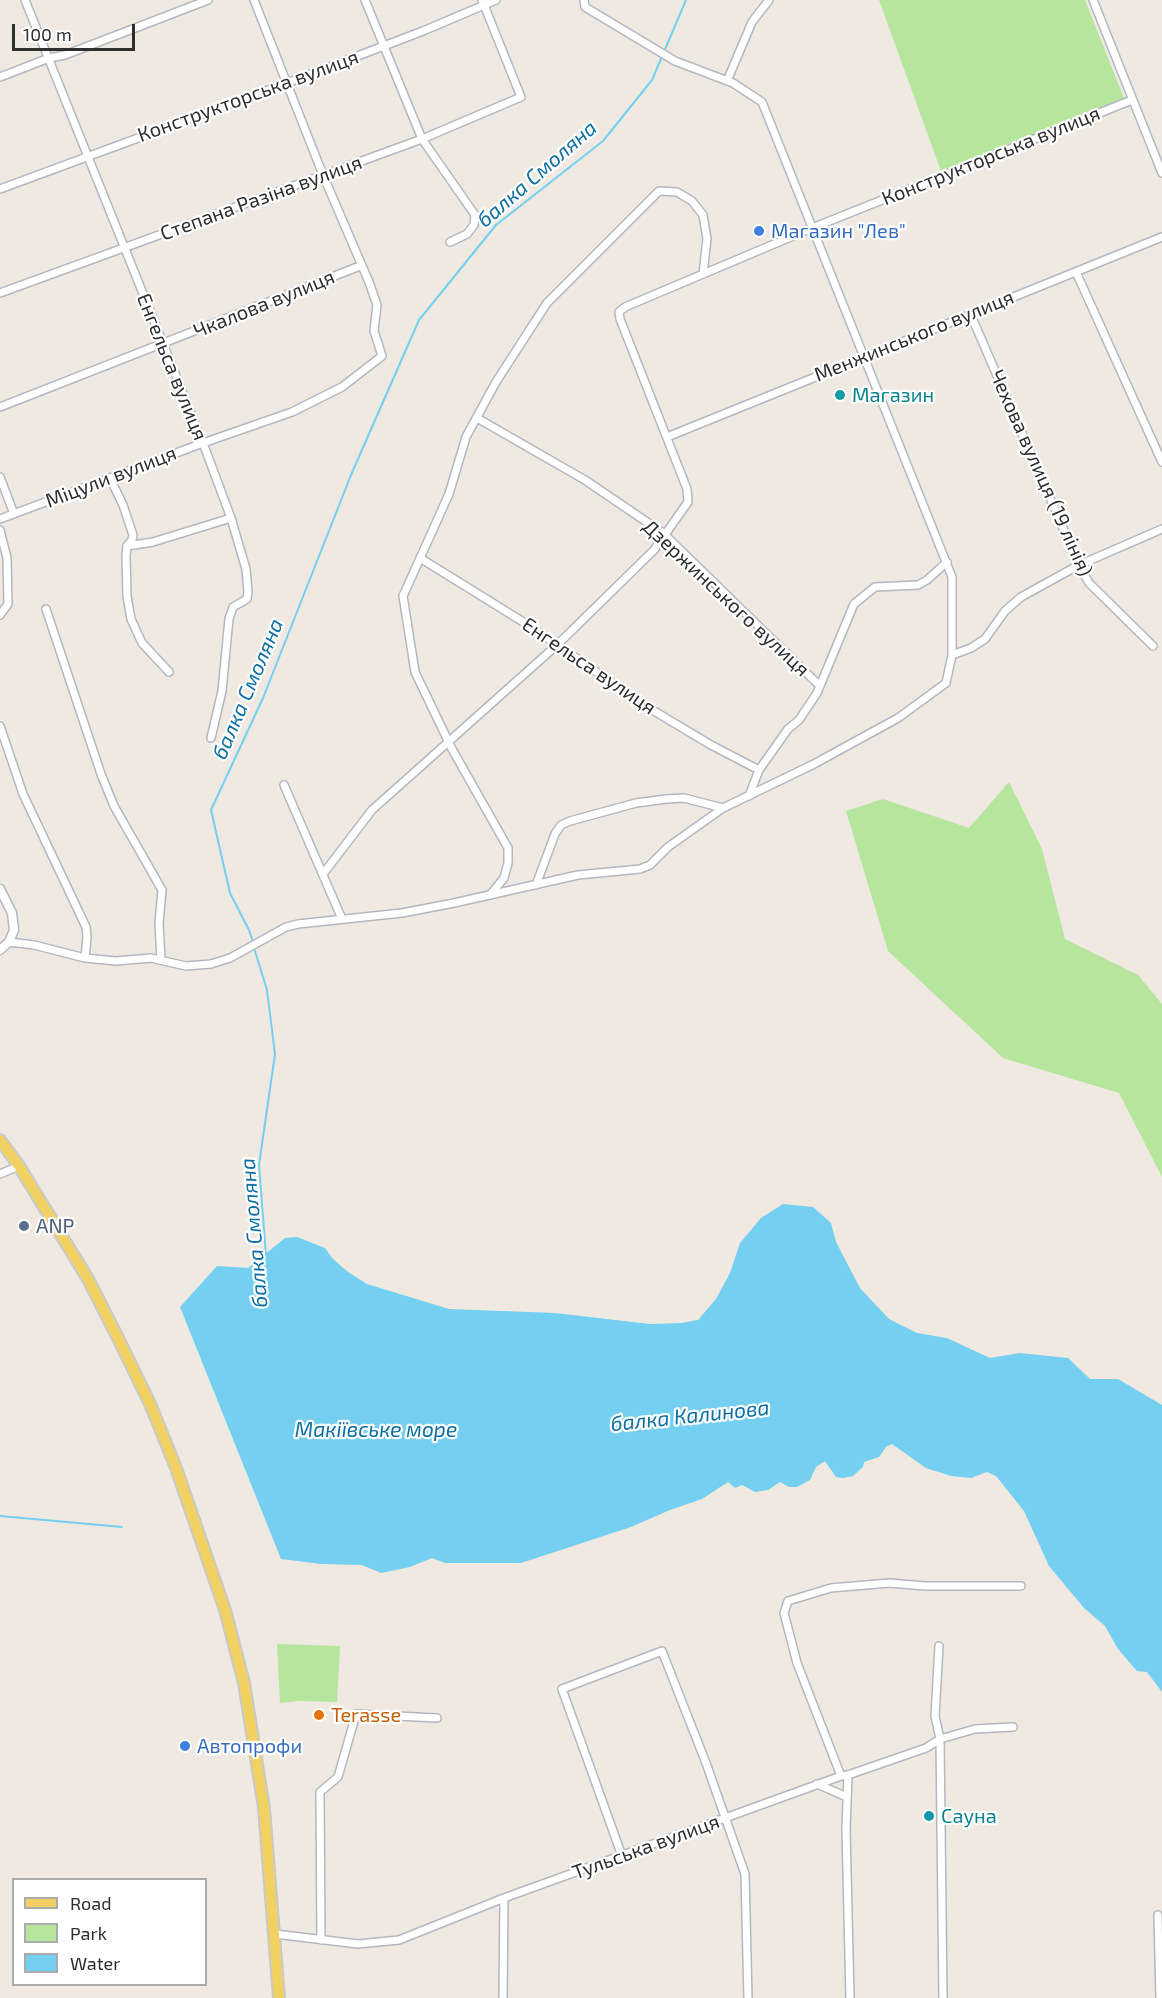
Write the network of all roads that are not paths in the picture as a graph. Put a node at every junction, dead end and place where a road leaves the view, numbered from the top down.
1 (25, 0) edge
2 (208, 0) edge
3 (254, 0) edge
4 (365, 0) edge
5 (496, 0) edge
6 (584, 0) edge
7 (769, 0) edge
8 (1093, 0) edge
9 (483, 3) edge
10 (383, 46) junction
11 (49, 58) junction
12 (0, 77) edge
13 (727, 81) junction
14 (287, 83) junction
15 (1132, 100) junction
16 (422, 140) junction
17 (87, 156) junction
18 (1162, 173) edge
19 (323, 175) junction
20 (0, 189) edge
21 (812, 228) junction
22 (1162, 237) edge
23 (450, 242) dead end
24 (124, 248) junction
25 (360, 266) junction
26 (1076, 272) junction
27 (703, 273) junction
28 (0, 293) edge
29 (970, 313) junction
30 (162, 345) junction
31 (863, 356) junction
32 (0, 407) edge
33 (477, 418) junction
34 (667, 437) junction
35 (203, 443) junction
36 (1162, 462) edge
37 (0, 477) edge
38 (110, 478) junction
39 (14, 514) junction
40 (231, 518) junction
41 (0, 519) edge
42 (1162, 528) edge
43 (0, 530) edge
44 (665, 535) junction
45 (127, 546) junction
46 (420, 558) junction
47 (947, 562) junction
48 (1079, 565) junction
49 (46, 609) dead end
50 (0, 615) edge
51 (557, 645) junction
52 (1153, 646) dead end
53 (952, 655) junction
54 (169, 672) dead end
55 (820, 686) junction
56 (0, 726) edge
57 (211, 738) dead end
58 (448, 742) junction
59 (759, 770) junction
60 (284, 785) dead end
61 (748, 796) junction
62 (723, 808) junction
63 (322, 874) junction
64 (536, 885) junction
65 (0, 889) edge
66 (490, 896) junction
67 (342, 919) junction
68 (9, 942) junction
69 (0, 950) edge
70 (85, 958) junction
71 (161, 960) junction
72 (0, 1140) edge
73 (19, 1166) junction
74 (0, 1174) edge
75 (1021, 1586) dead end
76 (939, 1646) dead end
77 (437, 1718) dead end
78 (1013, 1728) dead end
79 (940, 1739) junction
80 (844, 1775) junction
81 (817, 1784) junction
82 (847, 1797) junction
83 (724, 1818) junction
84 (622, 1856) junction
85 (504, 1898) junction
86 (1158, 1915) dead end
87 (275, 1934) junction
88 (321, 1940) junction
89 (279, 1998) edge
90 (503, 1998) edge
91 (748, 1998) edge
92 (850, 1998) edge
93 (943, 1998) edge
94 (1160, 1998) edge

1 - 11 street, Енгельса вулиця
2 - 11 street
3 - 14 street
4 - 10 street
5 - 9 street, Конструкторська вулиця
6 - 13 street
7 - 13 street
8 - 15 street
9 - 10 street, Конструкторська вулиця
9 - 16 street, Степана Разіна вулиця
10 - 14 street, Конструкторська вулиця
10 - 16 street
11 - 12 street
11 - 17 street, Енгельса вулиця
13 - 21 street
14 - 17 street, Конструкторська вулиця
14 - 19 street
15 - 18 street
15 - 21 street, Конструкторська вулиця
16 - 19 street, Степана Разіна вулиця
16 - 23 street
17 - 20 street, Конструкторська вулиця
17 - 24 street, Енгельса вулиця
19 - 24 street, Степана Разіна вулиця
19 - 25 street
21 - 27 street, Конструкторська вулиця
21 - 31 street
22 - 26 street, Менжинського вулиця
24 - 28 street, Степана Разіна вулиця
24 - 30 street, Енгельса вулиця
25 - 30 street, Чкалова вулиця
25 - 35 street, Міцули вулиця
26 - 29 street, Менжинського вулиця
26 - 36 street
27 - 33 street
27 - 34 street, Конструкторська вулиця
29 - 31 street, Менжинського вулиця
29 - 48 street, Чехова вулиця (19 лiнiя)
30 - 32 street, Чкалова вулиця
30 - 35 street, Енгельса вулиця
31 - 34 street, Менжинського вулиця
31 - 47 street
33 - 44 street, Дзержинського вулиця
33 - 46 street
34 - 44 street
35 - 38 street, Міцули вулиця
35 - 40 street, Енгельса вулиця
37 - 39 street
38 - 39 street, Міцули вулиця
38 - 45 street
39 - 41 street, Міцули вулиця
40 - 45 street
40 - 57 street, Енгельса вулиця
42 - 48 street
43 - 50 street
44 - 51 street
44 - 55 street, Дзержинського вулиця
45 - 54 street
46 - 51 street, Енгельса вулиця
46 - 58 street
47 - 53 street
47 - 55 street
48 - 52 street, Чехова вулиця (19 лiнiя)
48 - 53 street
49 - 71 street
51 - 58 street
51 - 59 street, Енгельса вулиця
53 - 61 street
55 - 59 street
56 - 70 street
58 - 63 street
58 - 66 street
59 - 61 street
60 - 63 street
61 - 62 street
62 - 64 street
62 - 64 street
63 - 67 street
64 - 66 street
65 - 68 street
66 - 67 street
67 - 71 street
68 - 69 street
68 - 70 street
70 - 71 street
72 - 73 main road
73 - 74 street
73 - 87 main road
75 - 80 street
76 - 79 street
77 - 88 street
78 - 79 street, Тульська вулиця
79 - 80 street, Тульська вулиця
79 - 93 street
80 - 81 street, Тульська вулиця
80 - 82 street
81 - 82 street
81 - 83 street, Тульська вулиця
82 - 92 street
83 - 84 street, Тульська вулиця
83 - 84 street
83 - 91 street
84 - 85 street, Тульська вулиця
85 - 88 street, Тульська вулиця
85 - 90 street
86 - 94 street
87 - 88 street, Тульська вулиця
87 - 89 main road

